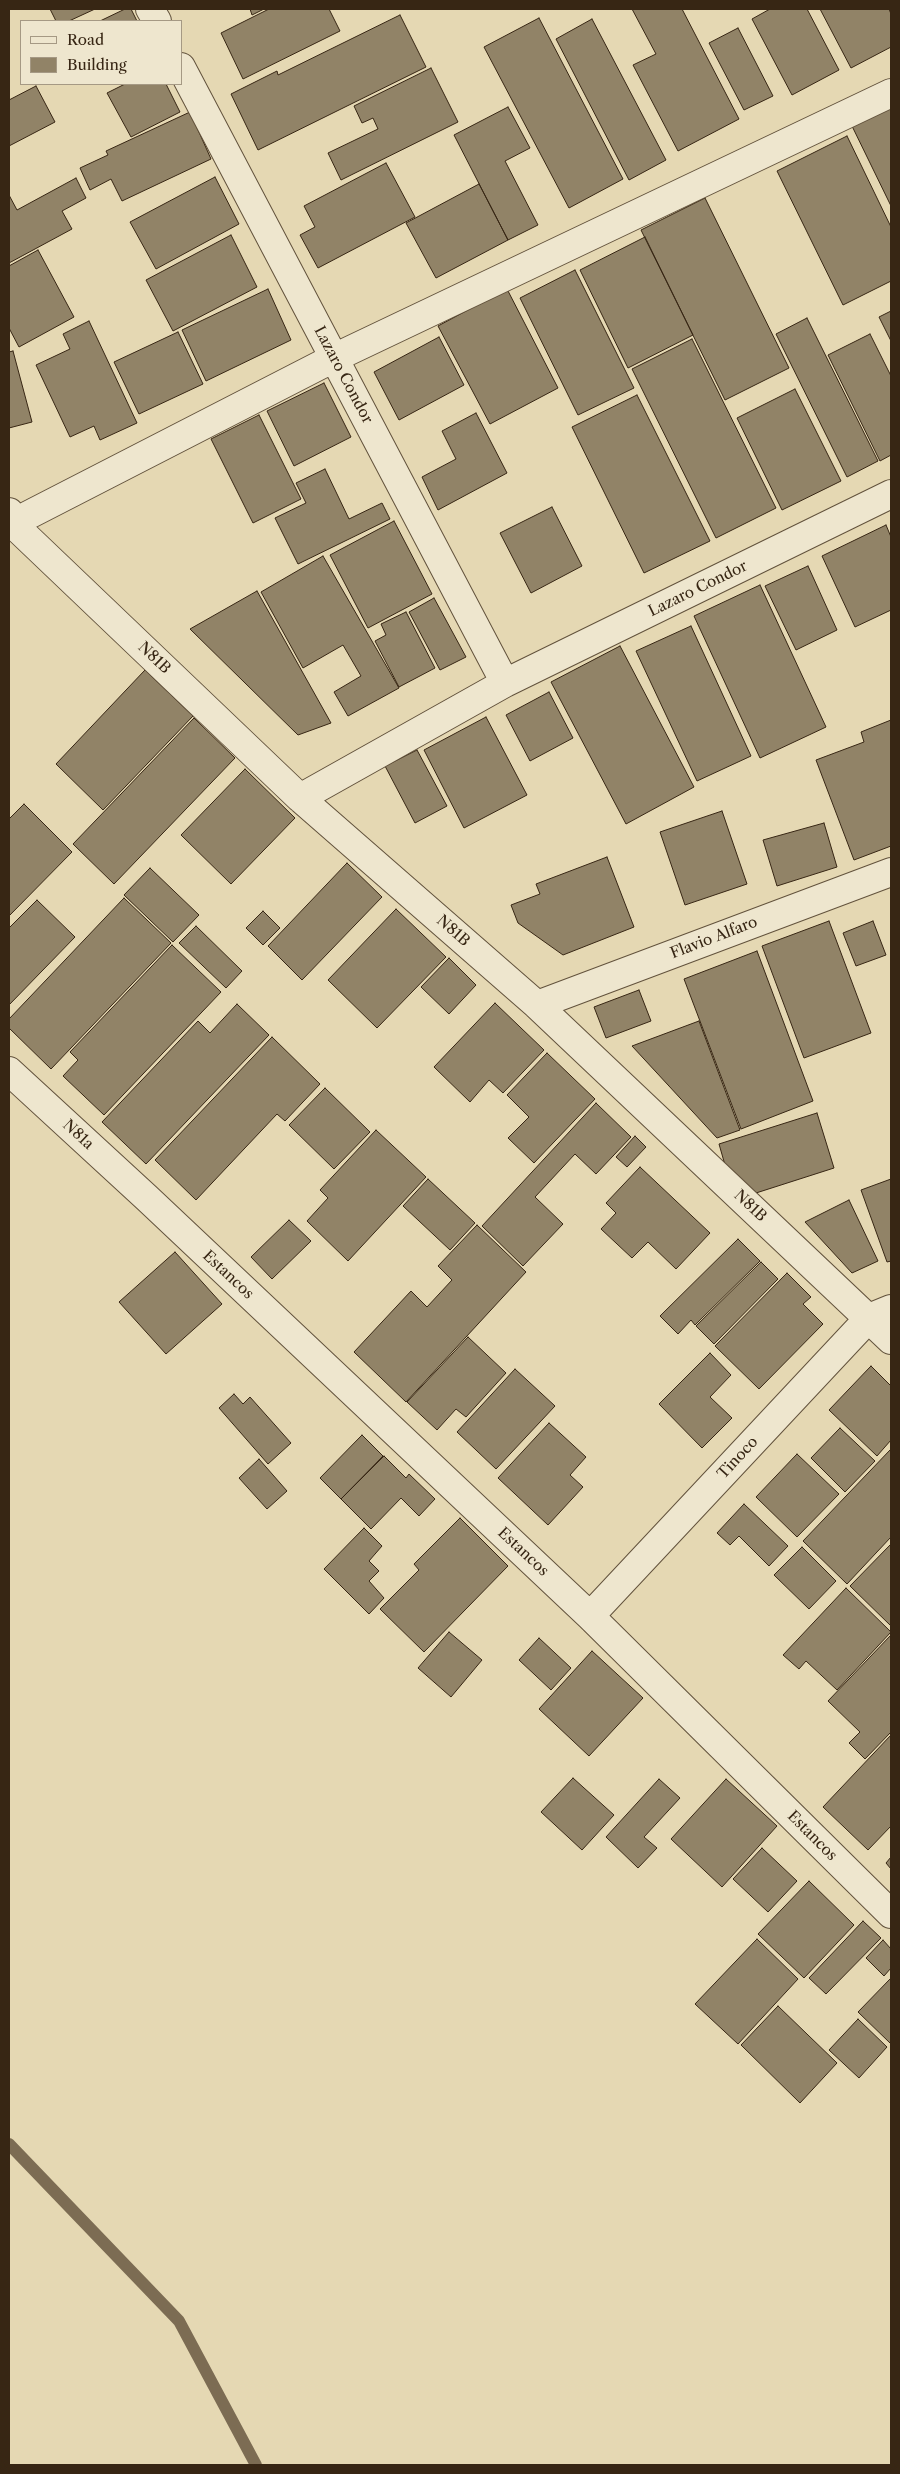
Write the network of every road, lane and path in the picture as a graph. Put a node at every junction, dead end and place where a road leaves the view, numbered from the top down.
1 (150, 9) edge
2 (156, 20) edge
3 (182, 69) edge
4 (891, 93) edge
5 (334, 358) junction
6 (891, 494) edge
7 (10, 520) edge
8 (504, 683) junction
9 (300, 798) junction
10 (891, 872) edge
11 (538, 1005) junction
12 (9, 1071) edge
13 (147, 1198) joint
14 (880, 1314) edge
15 (891, 1340) edge
16 (590, 1616) junction
17 (891, 1914) edge

1 - 2 street
3 - 5 street, Lazaro Condor
4 - 5 street
5 - 7 street
5 - 8 street, Lazaro Condor
6 - 8 street, Lazaro Condor
7 - 9 street, N81B
8 - 9 street, Lazaro Condor
9 - 11 street, N81B
10 - 11 street, Flavio Alfaro
11 - 14 street, N81B
12 - 13 street, N81a
13 - 16 street, Estancos
14 - 15 street, N81B
14 - 16 street, Tinoco
16 - 17 street, Estancos

